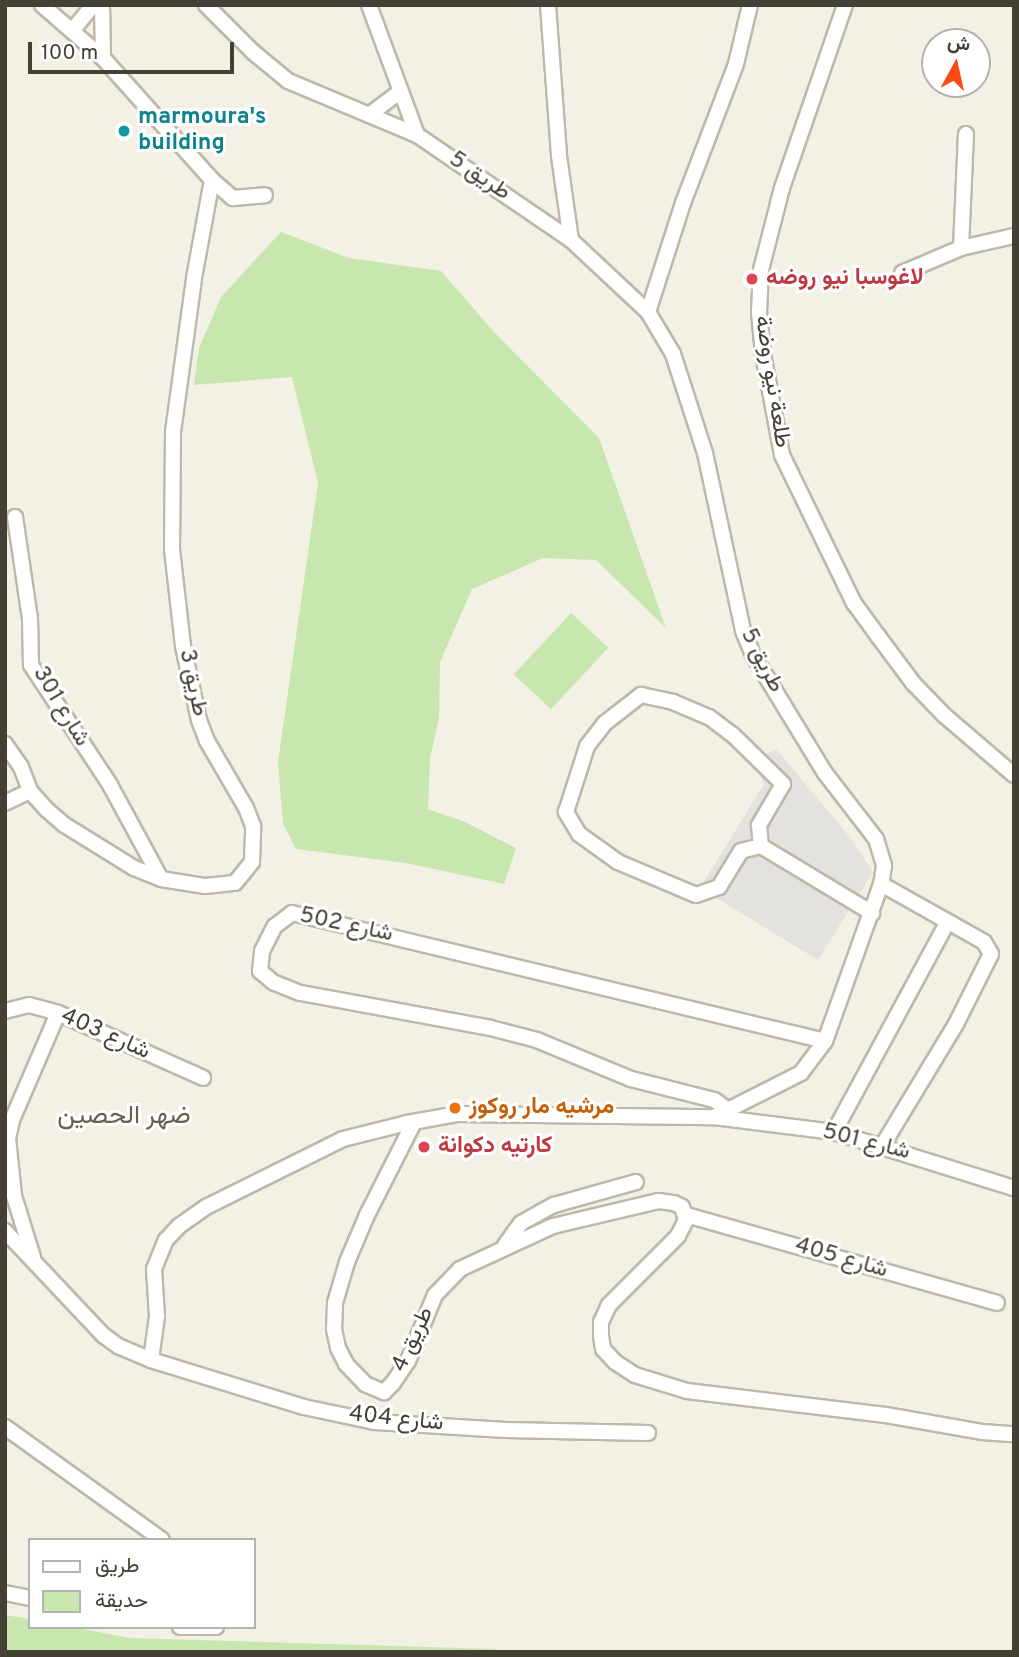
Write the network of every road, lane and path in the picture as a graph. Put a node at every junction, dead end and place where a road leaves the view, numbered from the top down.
1 (43, 5) edge
2 (93, 5) edge
3 (102, 5) edge
4 (206, 5) edge
5 (369, 5) edge
6 (548, 5) edge
7 (750, 5) edge
8 (845, 5) edge
9 (72, 31) junction
10 (103, 58) junction
11 (400, 92) junction
12 (369, 115) junction
13 (966, 134) dead end
14 (417, 135) junction
15 (212, 180) junction
16 (265, 195) dead end
17 (1014, 236) edge
18 (571, 240) junction
19 (961, 248) junction
20 (902, 273) dead end
21 (649, 312) junction
22 (15, 517) dead end
23 (5, 744) edge
24 (1014, 775) edge
25 (30, 791) junction
26 (5, 803) edge
27 (761, 846) junction
28 (161, 879) junction
29 (881, 884) junction
30 (872, 913) junction
31 (947, 923) junction
32 (5, 1011) edge
33 (58, 1013) junction
34 (825, 1041) junction
35 (203, 1078) dead end
36 (728, 1110) junction
37 (714, 1118) junction
38 (407, 1123) junction
39 (834, 1132) junction
40 (882, 1146) junction
41 (636, 1182) dead end
42 (1014, 1188) edge
43 (686, 1215) junction
44 (5, 1231) edge
45 (504, 1246) junction
46 (34, 1262) junction
47 (997, 1303) dead end
48 (151, 1360) junction
49 (5, 1427) edge
50 (648, 1433) dead end
51 (1014, 1434) edge
52 (159, 1538) edge
53 (5, 1592) edge
54 (28, 1598) edge

1 - 9 street
2 - 9 street
3 - 10 street
4 - 12 street, طريق 5
5 - 11 street
6 - 18 street
7 - 21 street
8 - 24 street, طلعة نيو روضة
9 - 10 street
10 - 15 street
11 - 12 street
11 - 14 street
12 - 14 street, طريق 5
13 - 19 street
14 - 18 street, طريق 5
15 - 16 street
15 - 28 street, طريق 3
17 - 19 street
18 - 21 street, طريق 5
19 - 20 street
21 - 29 street, طريق 5
22 - 28 street, شارع 301
23 - 25 street, طريق 3
25 - 26 street
25 - 28 street, طريق 3
27 - 27 street
27 - 30 street
29 - 30 street, طريق 5
29 - 31 street
30 - 34 street, طريق 5
31 - 39 street
31 - 40 street
32 - 33 street, شارع 403
33 - 35 street, شارع 403
33 - 46 street
34 - 36 street, طريق 5
34 - 36 street, شارع 502
36 - 37 street, طريق 5
37 - 38 street
37 - 39 street, شارع 501
38 - 45 street, طريق 4
38 - 48 street
39 - 40 street, شارع 501
40 - 42 street, شارع 501
41 - 45 street
43 - 45 street, طريق 4
43 - 47 street, شارع 405
43 - 51 street
44 - 46 street
46 - 48 street
48 - 50 street, شارع 404
49 - 52 street
53 - 54 street

